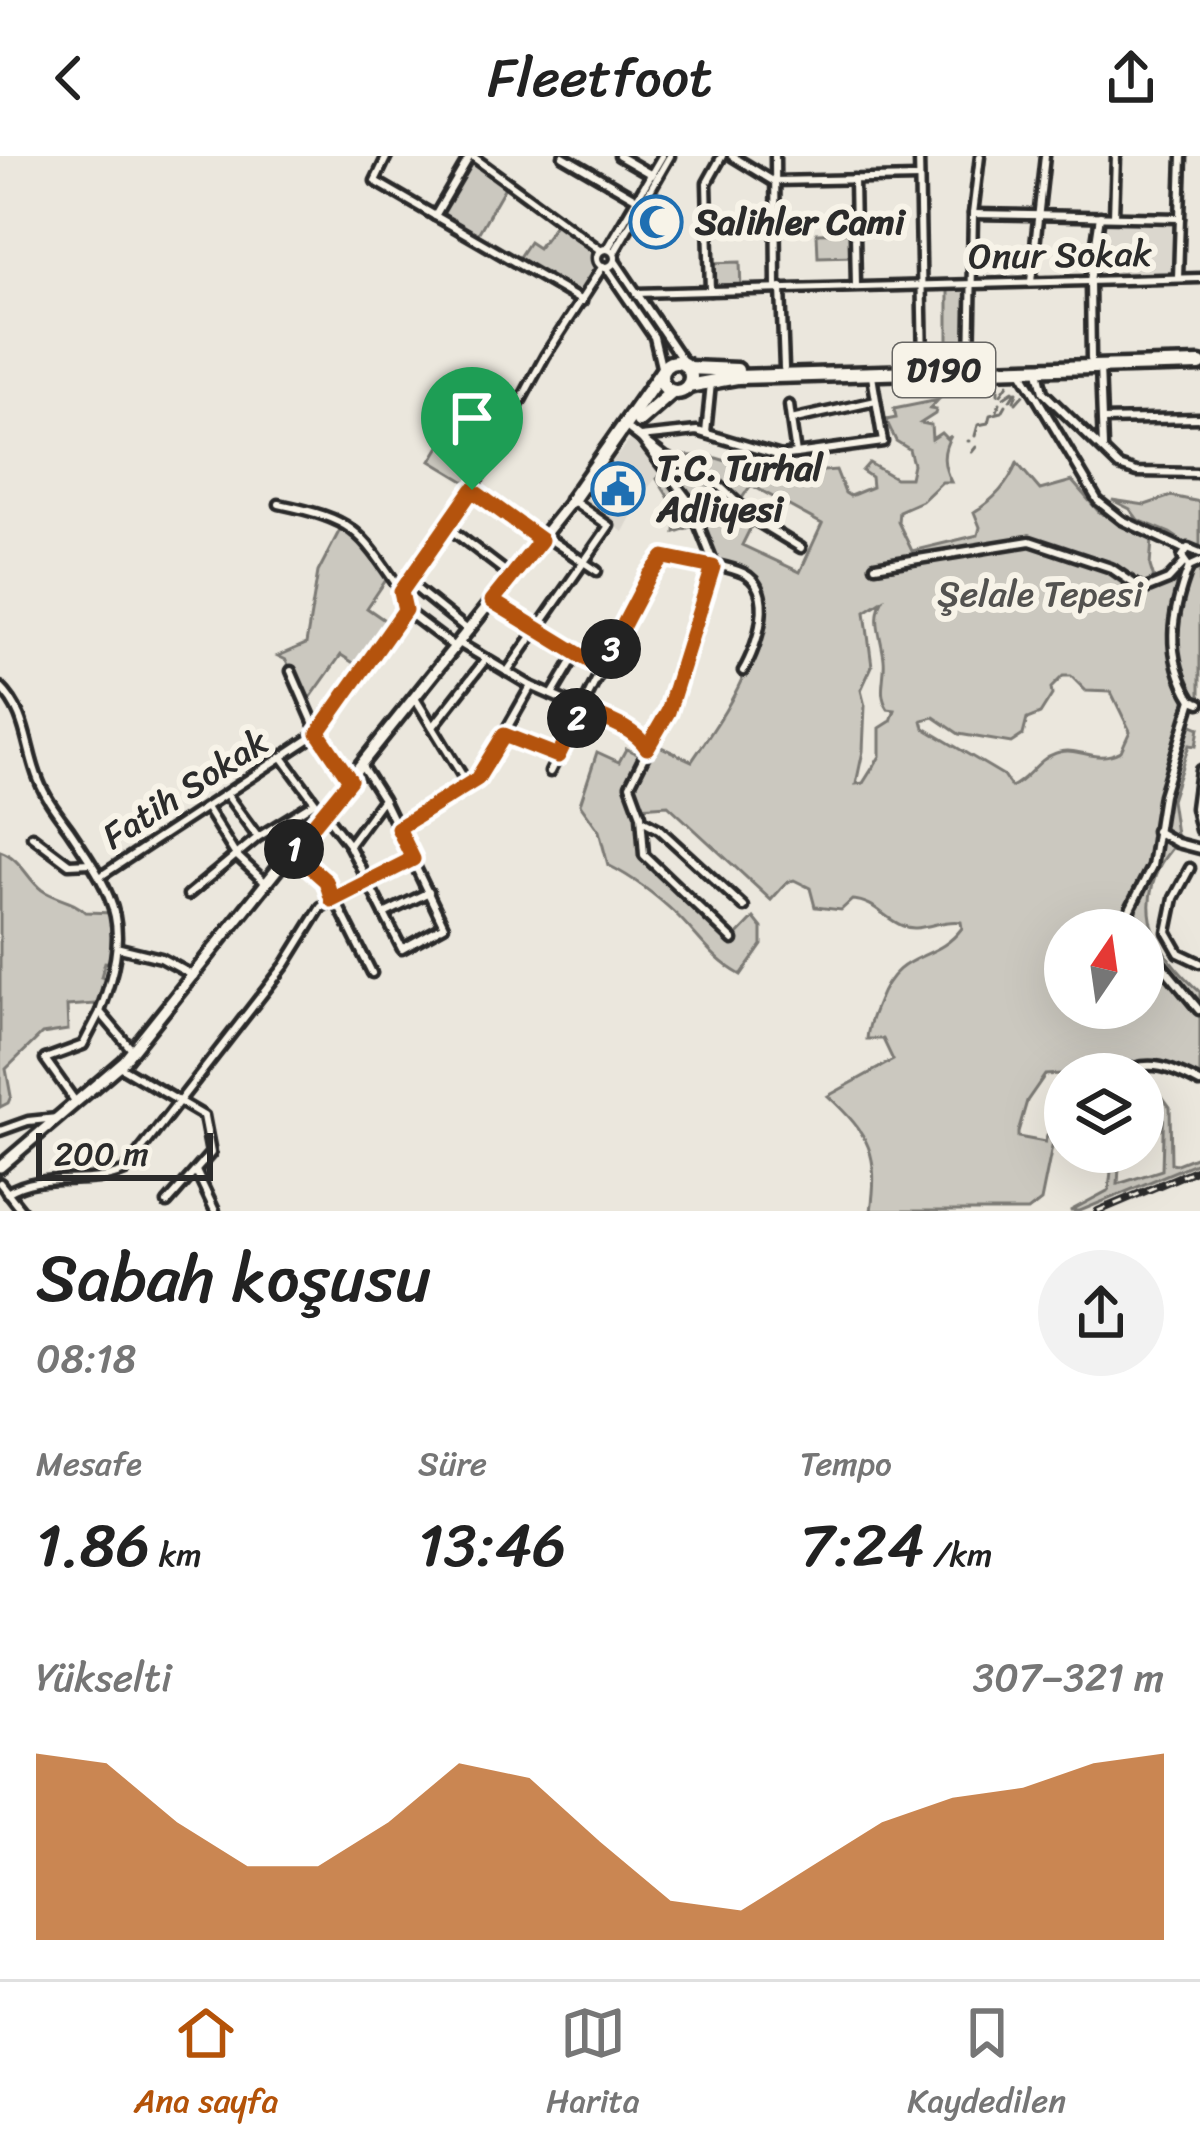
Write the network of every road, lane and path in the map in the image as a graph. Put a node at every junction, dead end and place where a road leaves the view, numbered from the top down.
1 (386, 156) edge
2 (471, 156) edge
3 (502, 156) edge
4 (563, 156) edge
5 (619, 156) edge
6 (666, 156) edge
7 (722, 156) edge
8 (731, 156) edge
9 (775, 156) edge
10 (919, 156) edge
11 (980, 156) edge
12 (1045, 156) edge
13 (1116, 156) edge
14 (1182, 156) edge
15 (495, 170) junction
16 (652, 175) junction
17 (920, 178) junction
18 (854, 179) junction
19 (773, 181) junction
20 (638, 199) junction
21 (973, 214) junction
22 (1038, 215) junction
23 (435, 216) junction
24 (1100, 216) junction
25 (1114, 216) junction
26 (1180, 218) junction
27 (609, 253) junction
28 (604, 267) junction
29 (1200, 278) edge
30 (1178, 279) junction
31 (1090, 281) junction
32 (1031, 282) junction
33 (971, 284) junction
34 (922, 285) junction
35 (856, 286) junction
36 (779, 288) junction
37 (710, 291) junction
38 (636, 293) junction
39 (582, 301) junction
40 (1200, 360) edge
41 (970, 363) junction
42 (1096, 363) junction
43 (923, 364) junction
44 (1039, 364) junction
45 (1018, 365) junction
46 (687, 366) junction
47 (784, 368) junction
48 (662, 372) junction
49 (872, 372) junction
50 (711, 380) junction
51 (1034, 385) junction
52 (688, 386) junction
53 (672, 392) junction
54 (876, 401) junction
55 (789, 405) dead end
56 (1200, 418) edge
57 (791, 419) junction
58 (1102, 420) junction
59 (706, 433) junction
60 (635, 434) junction
61 (1103, 452) junction
62 (796, 455) junction
63 (1200, 472) edge
64 (472, 490) junction
65 (572, 500) junction
66 (279, 504) dead end
67 (446, 526) junction
68 (542, 537) junction
69 (801, 548) dead end
70 (1186, 550) junction
71 (1200, 558) edge
72 (583, 562) junction
73 (1186, 565) junction
74 (875, 566) dead end
75 (713, 567) junction
76 (597, 571) dead end
77 (512, 576) junction
78 (408, 582) junction
79 (401, 592) junction
80 (492, 601) junction
81 (405, 610) junction
82 (538, 629) junction
83 (469, 631) junction
84 (457, 646) junction
85 (577, 653) junction
86 (486, 659) junction
87 (601, 668) junction
88 (291, 671) dead end
89 (743, 671) dead end
90 (507, 672) junction
91 (531, 686) junction
92 (0, 687) edge
93 (552, 695) junction
94 (416, 698) junction
95 (1196, 702) edge
96 (581, 709) junction
97 (433, 727) junction
98 (318, 733) junction
99 (504, 735) junction
100 (647, 748) junction
101 (558, 756) junction
102 (282, 757) junction
103 (362, 766) junction
104 (1200, 770) edge
105 (550, 772) dead end
106 (350, 780) junction
107 (468, 785) junction
108 (227, 795) junction
109 (383, 799) junction
110 (315, 802) junction
111 (207, 809) junction
112 (323, 813) junction
113 (642, 820) junction
114 (398, 828) junction
115 (1200, 830) edge
116 (1156, 831) junction
117 (32, 836) dead end
118 (258, 837) junction
119 (349, 845) junction
120 (1200, 849) edge
121 (292, 851) junction
122 (235, 854) junction
123 (413, 859) junction
124 (92, 863) junction
125 (1190, 868) dead end
126 (101, 876) junction
127 (367, 880) junction
128 (267, 884) junction
129 (429, 892) junction
130 (188, 895) dead end
131 (332, 900) junction
132 (744, 907) dead end
133 (1130, 909) edge
134 (384, 914) junction
135 (734, 940) dead end
136 (120, 947) junction
137 (1200, 963) edge
138 (1164, 968) edge
139 (372, 973) dead end
140 (194, 976) junction
141 (1199, 1010) edge
142 (100, 1012) junction
143 (133, 1052) junction
144 (119, 1066) junction
145 (1164, 1068) edge
146 (1200, 1083) edge
147 (181, 1099) junction
148 (77, 1104) junction
149 (61, 1118) junction
150 (0, 1131) edge
151 (0, 1167) edge
152 (196, 1171) junction
153 (0, 1183) edge
154 (7, 1193) junction
155 (167, 1203) dead end
156 (22, 1211) edge
157 (215, 1211) edge

1 - 23 street
2 - 15 street
2 - 23 street
3 - 15 street
4 - 20 street
5 - 16 street
6 - 16 street
6 - 27 street
7 - 37 street
8 - 19 street
9 - 19 street
10 - 17 street
11 - 21 street
12 - 22 street
13 - 25 street
14 - 26 street
15 - 27 street
16 - 20 street
17 - 18 street
17 - 34 street
18 - 19 street
18 - 35 street
19 - 36 street
20 - 27 street
21 - 22 street
21 - 33 street
22 - 24 street
22 - 32 street
23 - 39 street
24 - 25 street
24 - 31 street
25 - 26 street
26 - 30 street
27 - 28 street
27 - 28 street
27 - 38 street
28 - 39 street
28 - 48 street
29 - 30 street, Onur Sokak
30 - 31 street, Onur Sokak
31 - 32 street, Onur Sokak
31 - 42 street
32 - 33 street, Onur Sokak
33 - 34 street, Onur Sokak
33 - 41 street
34 - 35 street, Onur Sokak
34 - 43 street
35 - 36 street, Onur Sokak
36 - 37 street, Onur Sokak
36 - 47 street
37 - 38 street, Onur Sokak
38 - 46 street
39 - 64 street
40 - 42 highway, D190
41 - 43 highway, D190
41 - 45 highway, D190
42 - 44 highway, D190
42 - 58 street
43 - 47 highway, D190
44 - 45 highway, D190
44 - 51 street
45 - 49 highway, D190
45 - 51 street
46 - 47 highway, D190
46 - 48 highway
46 - 52 highway
48 - 53 highway
48 - 65 highway
49 - 50 highway, D190
49 - 54 street
50 - 52 highway, D190
50 - 59 street
51 - 61 street
51 - 70 street
52 - 53 highway
53 - 60 highway
54 - 57 street
54 - 62 street
55 - 57 street
56 - 58 street
57 - 62 street
58 - 61 street
59 - 60 street
59 - 62 street
60 - 65 highway
60 - 69 street
60 - 75 street
61 - 63 street
64 - 67 street
64 - 68 street
65 - 68 main road
65 - 72 street
66 - 79 street
67 - 77 street
67 - 78 street
68 - 72 street
68 - 77 main road
70 - 71 street
70 - 73 street
71 - 73 street
72 - 76 street
72 - 82 street
73 - 74 street
73 - 95 street
75 - 87 street
75 - 89 street
75 - 100 street
77 - 80 main road
78 - 79 street
78 - 83 street
79 - 81 street
80 - 82 street
80 - 83 main road
81 - 84 street
81 - 98 street, Fatih Sokak
82 - 85 street
82 - 90 street
83 - 84 main road
84 - 86 street
84 - 94 main road
85 - 87 street
85 - 93 street
86 - 90 street
86 - 97 street
87 - 96 street
88 - 98 street
90 - 91 street
91 - 93 street
91 - 99 street
92 - 124 street
93 - 96 street
94 - 97 street
94 - 103 main road
95 - 116 street
96 - 100 street
96 - 101 street
97 - 107 street
98 - 102 street, Fatih Sokak
98 - 106 street
99 - 101 street
99 - 107 street
100 - 113 street
101 - 105 street
102 - 108 street, Fatih Sokak
102 - 110 street
103 - 106 main road
103 - 109 street
104 - 115 street
106 - 112 main road
107 - 114 street
108 - 111 street, Fatih Sokak
108 - 118 street
109 - 114 street
109 - 119 street
110 - 112 street
110 - 118 street
111 - 122 street
111 - 126 street, Fatih Sokak
112 - 119 street
112 - 121 main road
113 - 132 street
113 - 135 street
114 - 123 street
116 - 120 street
116 - 133 street
117 - 124 street
118 - 122 street
119 - 127 street
121 - 128 main road
121 - 131 street
122 - 128 street
122 - 130 street
123 - 127 street
123 - 129 street
124 - 126 street
125 - 137 street
126 - 136 street
127 - 131 street
127 - 134 street
128 - 140 main road
129 - 134 street
129 - 134 street
131 - 139 street
131 - 147 street
136 - 140 street
136 - 142 street
138 - 141 street
140 - 143 main road
142 - 143 street
142 - 148 street
143 - 144 main road
144 - 147 street
144 - 148 main road
145 - 146 street
147 - 152 street
147 - 154 street
148 - 149 main road
149 - 150 street
149 - 151 main road
152 - 155 street
152 - 157 street
153 - 154 street
154 - 156 street

